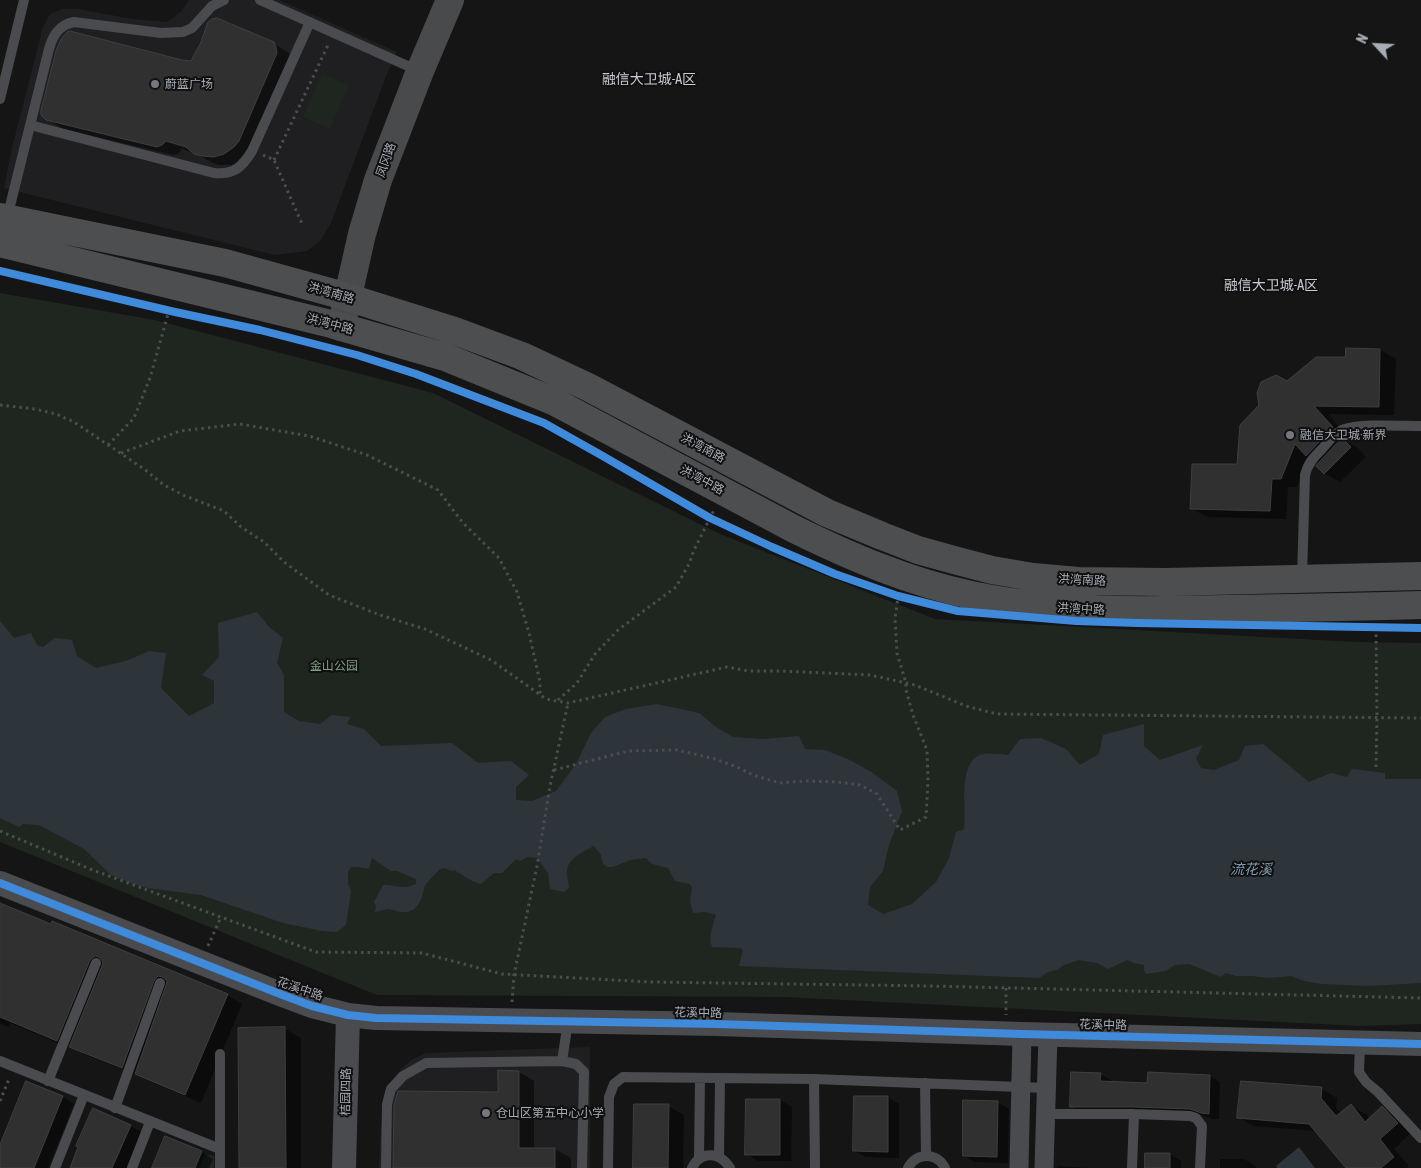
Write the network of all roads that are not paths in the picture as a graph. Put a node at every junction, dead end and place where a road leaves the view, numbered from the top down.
1 (24, 0) edge
2 (224, 0) edge
3 (260, 0) edge
4 (450, 0) edge
5 (310, 22) junction
6 (420, 71) junction
7 (0, 99) edge
8 (30, 124) junction
9 (2, 226) edge
10 (348, 297) junction
11 (341, 327) junction
12 (1421, 426) edge
13 (1421, 576) edge
14 (1302, 579) junction
15 (1421, 605) edge
16 (0, 883) edge
17 (96, 963) dead end
18 (160, 983) dead end
19 (348, 1015) junction
20 (568, 1022) junction
21 (1014, 1034) junction
22 (1048, 1035) junction
23 (1360, 1043) junction
24 (1421, 1044) edge
25 (220, 1054) dead end
26 (562, 1061) junction
27 (0, 1062) edge
28 (700, 1078) junction
29 (720, 1079) junction
30 (814, 1079) junction
31 (48, 1081) junction
32 (925, 1083) junction
33 (1021, 1087) junction
34 (1046, 1088) junction
35 (84, 1095) junction
36 (115, 1108) junction
37 (1046, 1114) junction
38 (1134, 1114) junction
39 (150, 1122) junction
40 (1421, 1138) edge
41 (220, 1150) junction
42 (926, 1155) junction
43 (719, 1157) junction
44 (699, 1159) junction
45 (55, 1168) edge
46 (132, 1168) edge
47 (220, 1168) edge
48 (344, 1168) edge
49 (386, 1168) edge
50 (582, 1168) edge
51 (608, 1168) edge
52 (692, 1168) edge
53 (730, 1168) edge
54 (815, 1168) edge
55 (908, 1168) edge
56 (945, 1168) edge
57 (1019, 1168) edge
58 (1044, 1168) edge
59 (1132, 1168) edge
60 (1200, 1168) edge

1 - 7 lane
2 - 8 lane
3 - 5 lane
4 - 6 main road, 凤冈路
5 - 6 lane
5 - 8 lane
6 - 10 main road, 凤冈路
8 - 9 lane
9 - 10 main road, 洪湾南路
9 - 11 main road, 洪湾中路
10 - 11 main road, 凤冈路
10 - 14 main road, 洪湾南路
11 - 15 main road, 洪湾中路
12 - 14 lane
13 - 14 main road, 洪湾南路
16 - 19 street, 花溪中路
17 - 31 lane
18 - 36 lane
19 - 20 street, 花溪中路
19 - 48 street, 桔园四路
20 - 21 street, 花溪中路
20 - 26 lane
21 - 22 street, 花溪中路
21 - 33 street
22 - 23 street, 花溪中路
22 - 34 street
23 - 24 street, 花溪中路
23 - 40 lane
25 - 41 lane
26 - 49 lane
26 - 50 lane
27 - 31 lane
28 - 29 lane
28 - 44 lane
28 - 51 lane
29 - 30 lane
29 - 43 lane
30 - 32 lane
30 - 54 lane
31 - 35 lane
32 - 33 lane
32 - 42 lane
33 - 34 lane
33 - 57 street
34 - 37 street
35 - 36 lane
35 - 45 lane
36 - 39 lane
37 - 38 lane
37 - 58 street
38 - 59 lane
38 - 60 lane
39 - 41 lane
39 - 46 lane
41 - 47 lane
42 - 55 lane
42 - 56 lane
43 - 44 lane
43 - 53 lane
44 - 52 lane

